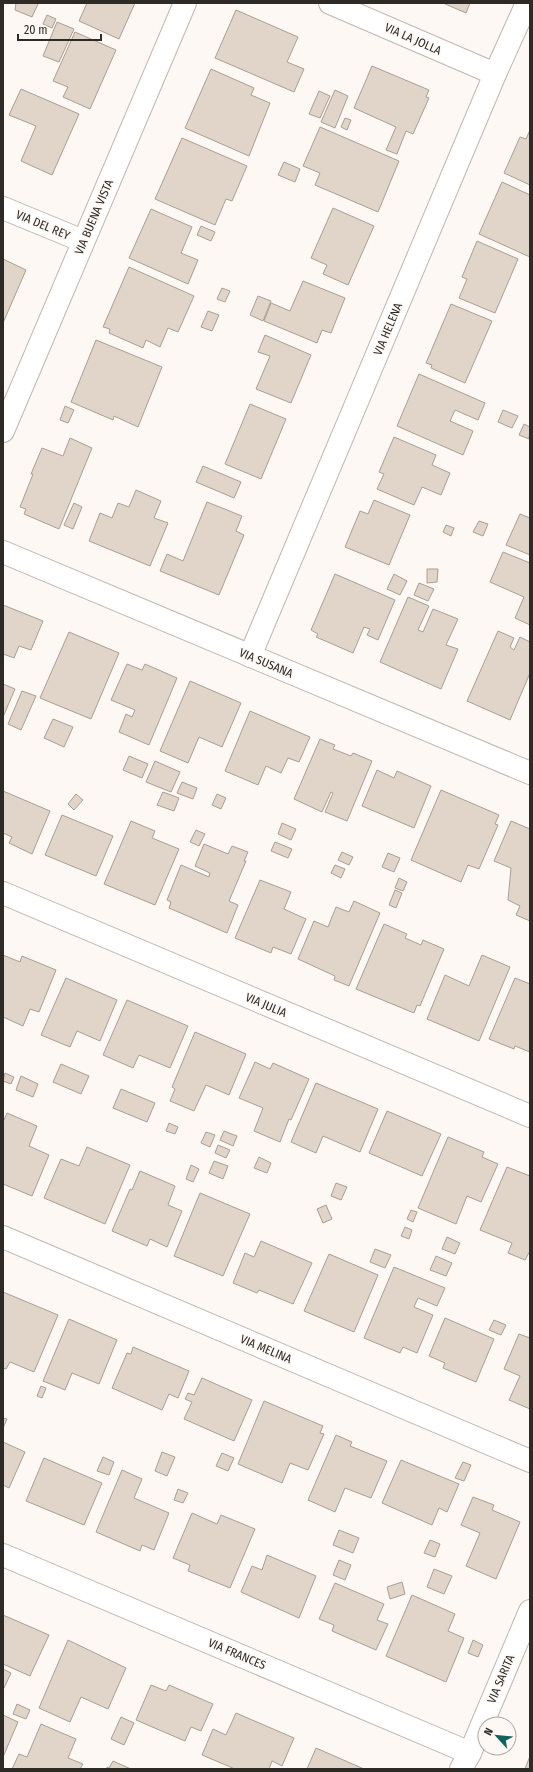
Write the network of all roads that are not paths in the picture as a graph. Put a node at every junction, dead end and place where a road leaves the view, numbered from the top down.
1 (185, 3) edge
2 (330, 3) edge
3 (527, 3) edge
4 (495, 74) junction
5 (3, 208) edge
6 (83, 241) junction
7 (3, 431) edge
8 (3, 552) edge
9 (250, 656) junction
10 (530, 773) edge
11 (3, 893) edge
12 (530, 1116) edge
13 (3, 1237) edge
14 (530, 1461) edge
15 (3, 1555) edge
16 (530, 1611) edge
17 (466, 1761) edge

1 - 6 street, VIA BUENA VISTA
2 - 4 street, VIA LA JOLLA
3 - 4 street, VIA HELENA
4 - 9 street, VIA HELENA
5 - 6 street, VIA DEL REY
6 - 7 street, VIA BUENA VISTA
8 - 9 street, VIA SUSANA
9 - 10 street, VIA SUSANA
11 - 12 street, VIA JULIA
13 - 14 street, VIA MELINA
15 - 17 street, VIA FRANCES
16 - 17 street, VIA SARITA

